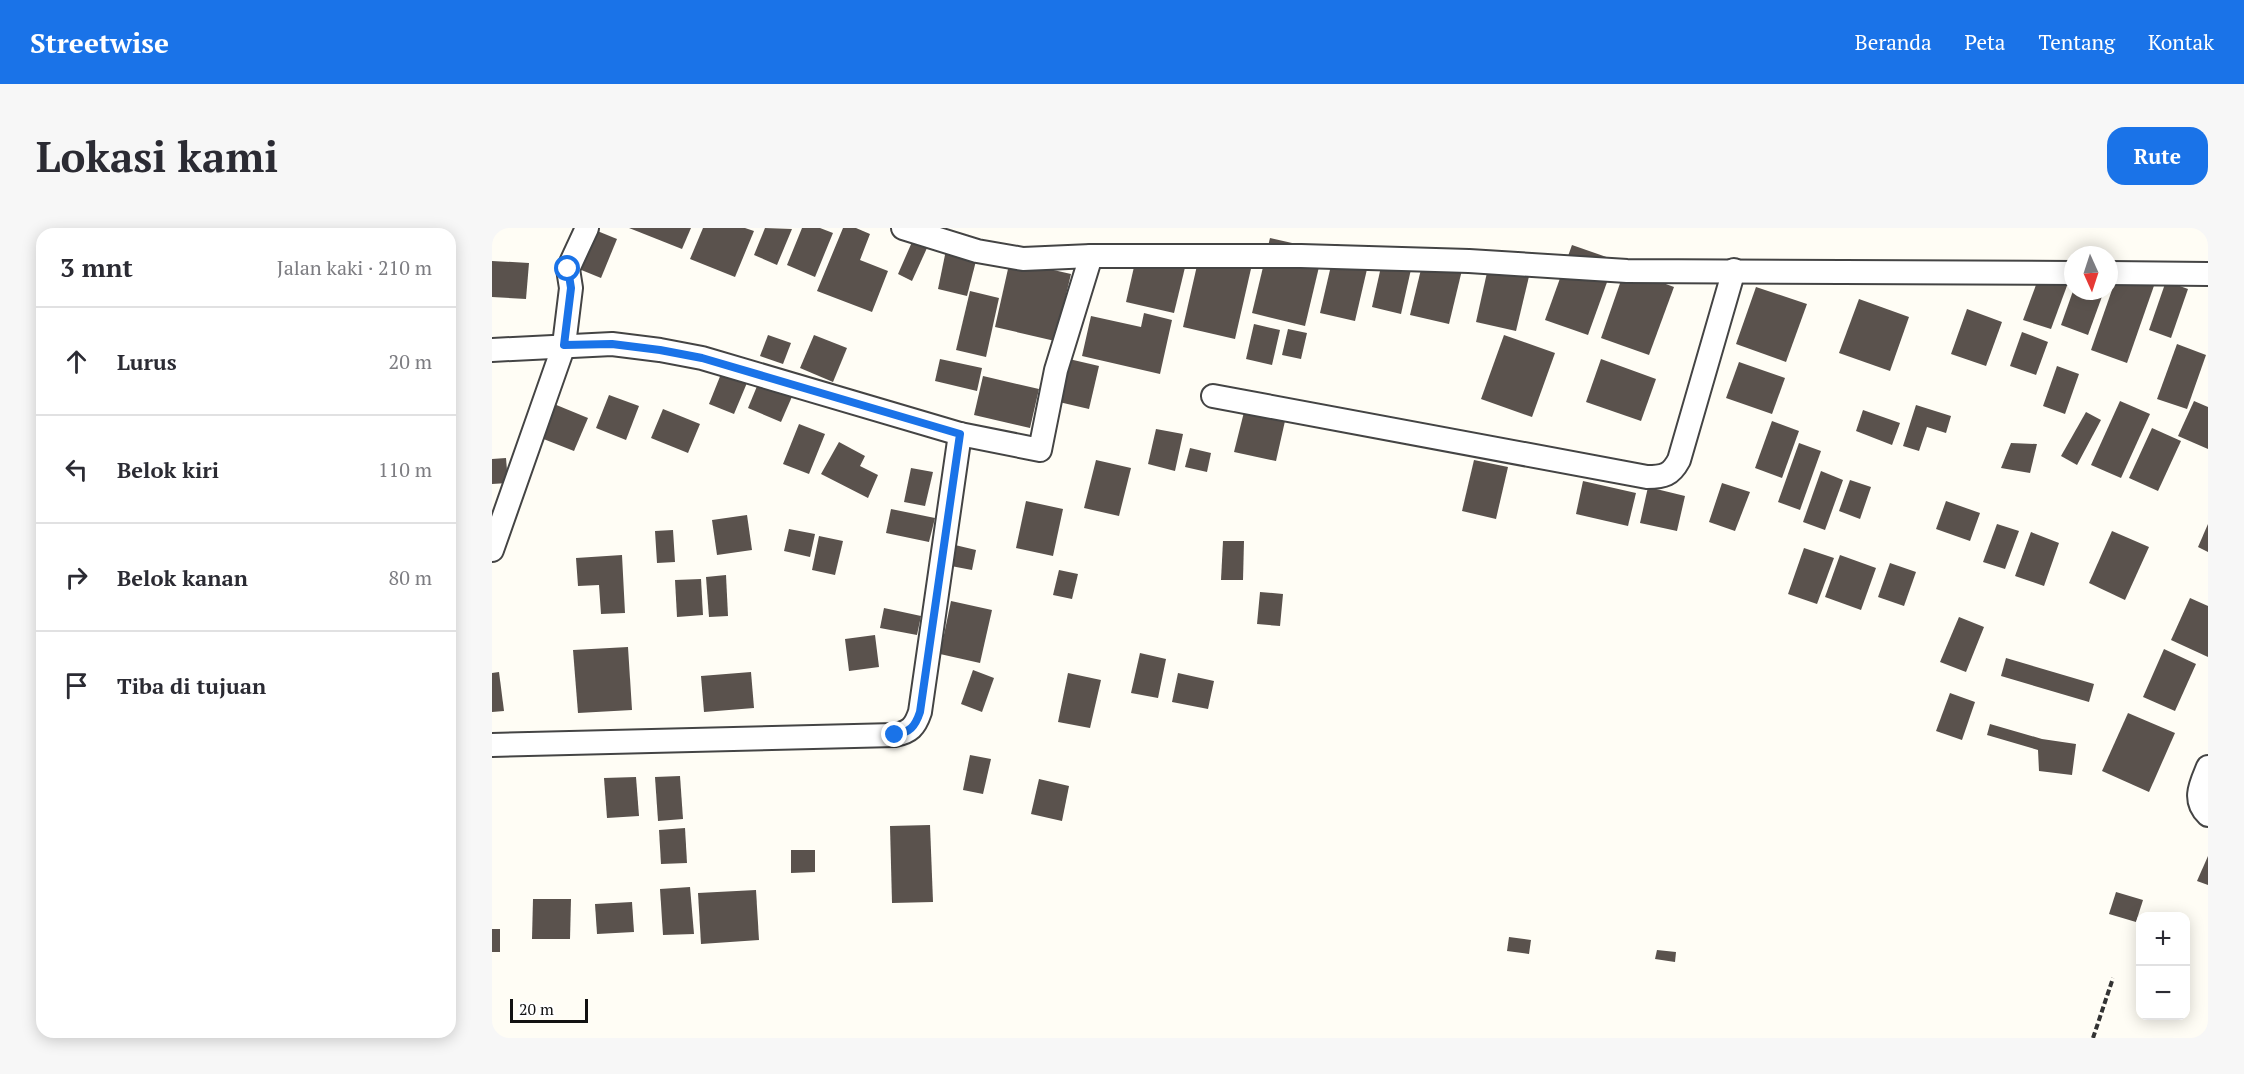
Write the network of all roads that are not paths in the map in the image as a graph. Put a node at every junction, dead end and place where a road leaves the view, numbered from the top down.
1 (587, 228) edge
2 (903, 228) edge
3 (1091, 256) junction
4 (1734, 270) junction
5 (2064, 273) edge
6 (2118, 273) edge
7 (2208, 274) edge
8 (564, 345) junction
9 (492, 350) edge
10 (1213, 396) dead end
11 (960, 434) junction
12 (492, 550) edge
13 (492, 745) edge
14 (2208, 767) edge
15 (2208, 814) edge

1 - 8 street
2 - 3 street
3 - 4 street
3 - 11 street
4 - 5 street
4 - 10 street
6 - 7 street
8 - 9 street
8 - 11 street
8 - 12 street
11 - 13 street
14 - 15 street

